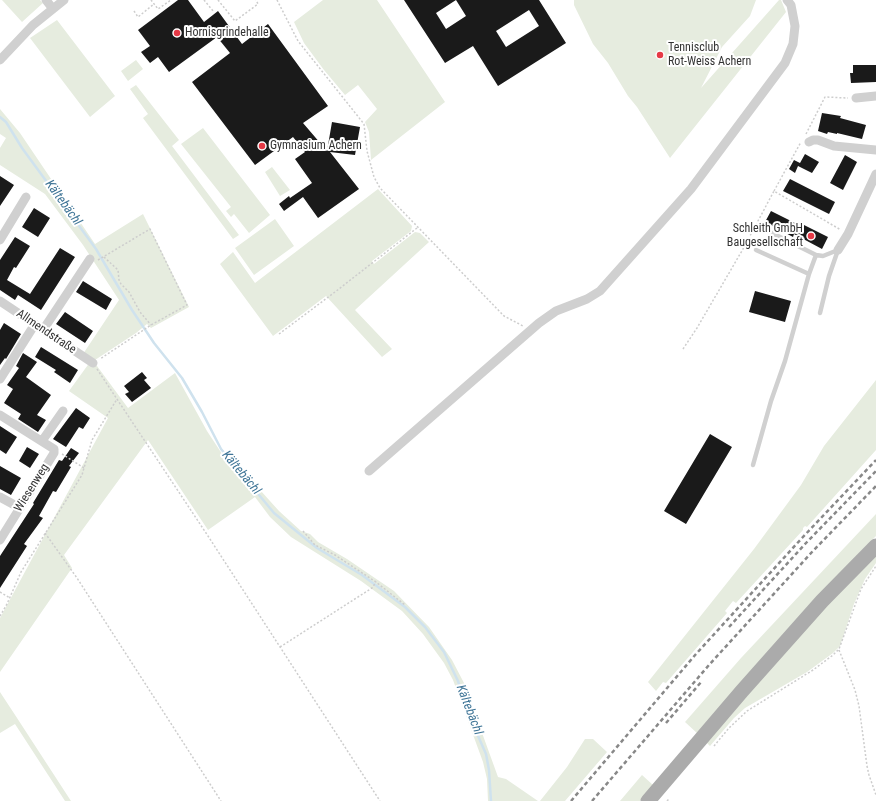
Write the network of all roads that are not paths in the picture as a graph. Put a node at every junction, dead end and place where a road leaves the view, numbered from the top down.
1 (46, 0) edge
2 (64, 0) edge
3 (791, 2) edge
4 (52, 9) junction
5 (0, 60) edge
6 (876, 96) edge
7 (856, 98) dead end
8 (809, 142) dead end
9 (876, 150) edge
10 (876, 174) edge
11 (26, 197) dead end
12 (766, 230) dead end
13 (0, 240) edge
14 (756, 250) dead end
15 (838, 250) junction
16 (816, 255) junction
17 (93, 260) road end
18 (809, 274) junction
19 (0, 301) edge
20 (820, 313) dead end
21 (35, 324) junction
22 (43, 330) junction
23 (93, 363) road end
24 (0, 379) edge
25 (63, 411) dead end
26 (0, 415) edge
27 (42, 441) junction
28 (753, 465) dead end
29 (369, 470) dead end
30 (0, 497) edge
31 (20, 508) junction
32 (0, 540) edge
33 (876, 546) edge
34 (648, 801) edge

1 - 4 street
2 - 4 street
3 - 29 street
4 - 5 street
6 - 7 street
8 - 9 street
10 - 15 street
11 - 13 street
12 - 16 lane
14 - 18 lane
15 - 16 lane
15 - 20 lane
16 - 18 lane
17 - 22 street
18 - 28 lane
19 - 21 street, Allmendstraße
21 - 22 street, Allmendstraße
21 - 24 street
22 - 23 street, Allmendstraße
25 - 27 street
26 - 27 street
27 - 31 street, Wiesenweg
30 - 31 street
31 - 32 street, Wiesenweg
33 - 34 main road

